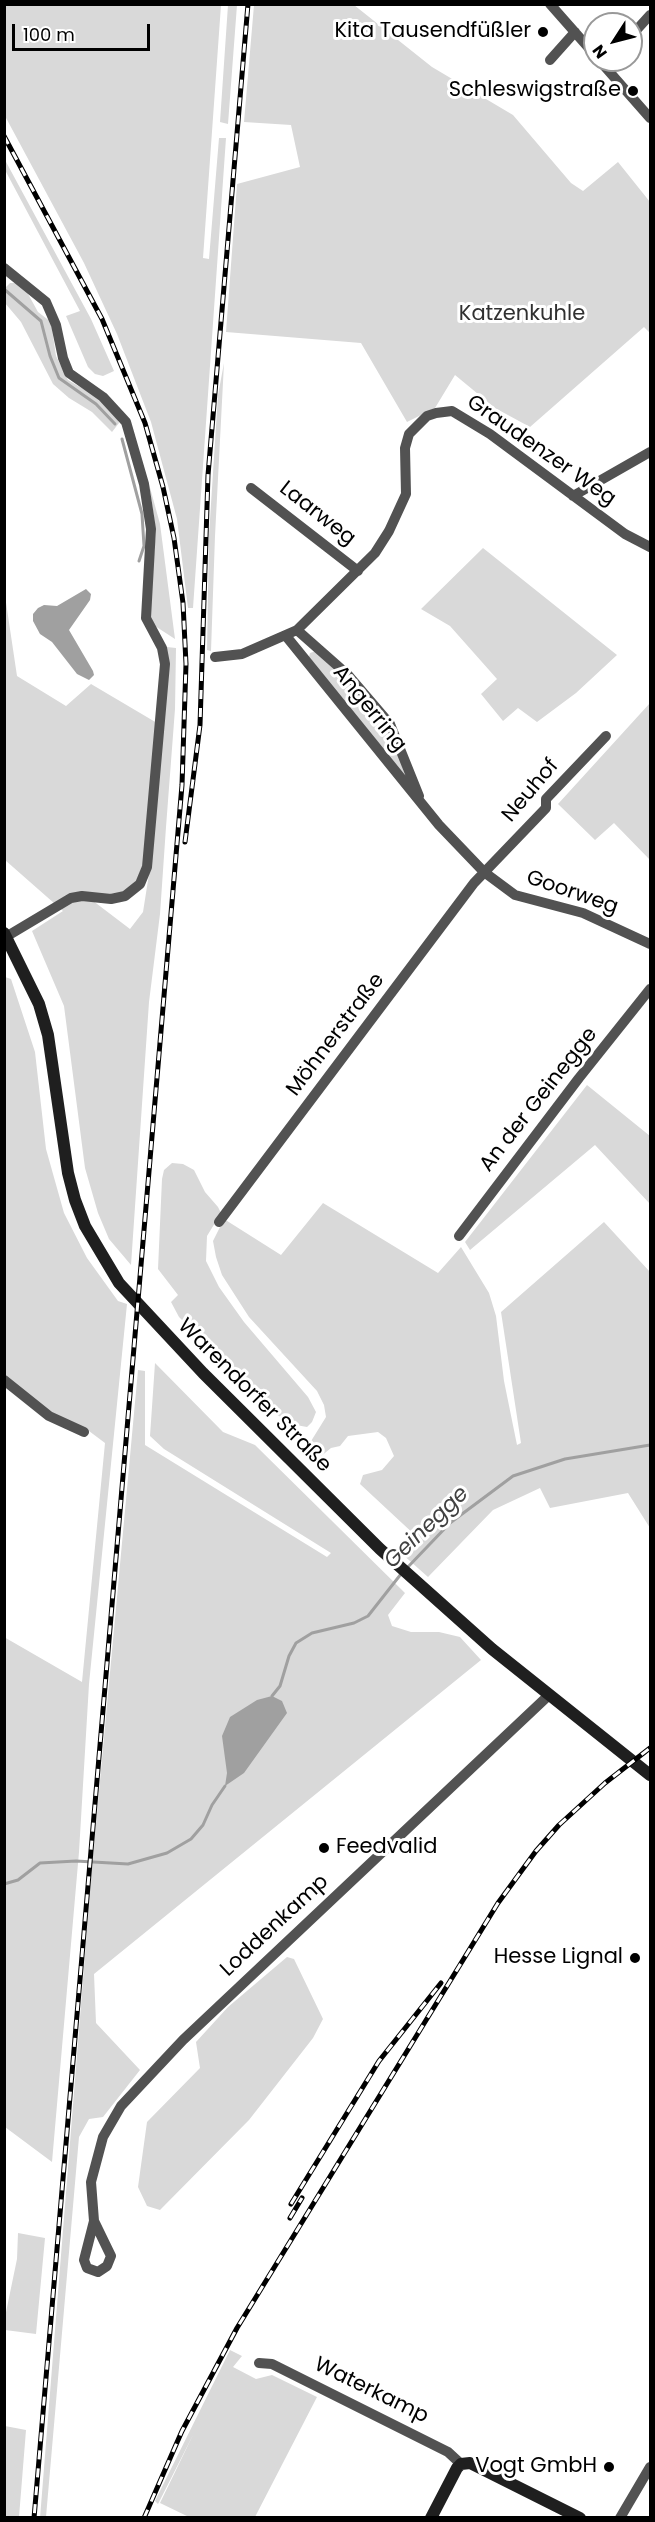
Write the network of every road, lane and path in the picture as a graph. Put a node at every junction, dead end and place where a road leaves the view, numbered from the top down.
1 (550, 4) edge
2 (574, 32) junction
3 (583, 42) edge
4 (550, 60) dead end
5 (612, 72) edge
6 (651, 118) edge
7 (4, 268) edge
8 (651, 452) edge
9 (251, 488) dead end
10 (573, 496) junction
11 (651, 547) edge
12 (358, 571) junction
13 (297, 630) junction
14 (286, 636) junction
15 (215, 657) dead end
16 (606, 736) dead end
17 (423, 805) junction
18 (484, 872) junction
19 (5, 936) edge
20 (651, 944) edge
21 (651, 989) edge
22 (219, 1222) dead end
23 (459, 1236) dead end
24 (4, 1380) edge
25 (84, 1432) dead end
26 (549, 1695) junction
27 (651, 1774) edge
28 (94, 2221) dead end
29 (259, 2363) dead end
30 (461, 2464) junction
31 (651, 2468) edge
32 (431, 2517) edge
33 (580, 2517) edge
34 (620, 2517) edge

1 - 2 street
2 - 3 street
2 - 4 street
5 - 6 street
7 - 19 street
8 - 10 street
9 - 12 street, Laarweg
10 - 11 street, Graudenzer Weg
10 - 12 street, Graudenzer Weg
12 - 13 street, Graudenzer Weg
13 - 14 street, Graudenzer Weg
13 - 17 street, Angerring
14 - 15 street, Graudenzer Weg
14 - 17 street, Angerring
16 - 18 street, Neuhof
17 - 18 street, Angerring
18 - 20 street, Goorweg
18 - 22 street, Möhnerstraße
19 - 26 street, Warendorfer Straße
21 - 23 street, An der Geinegge
24 - 25 street
26 - 27 street, Warendorfer Straße
26 - 28 street, Loddenkamp
29 - 30 street, Waterkamp
30 - 32 street
30 - 33 street, Waterkamp
31 - 34 street

